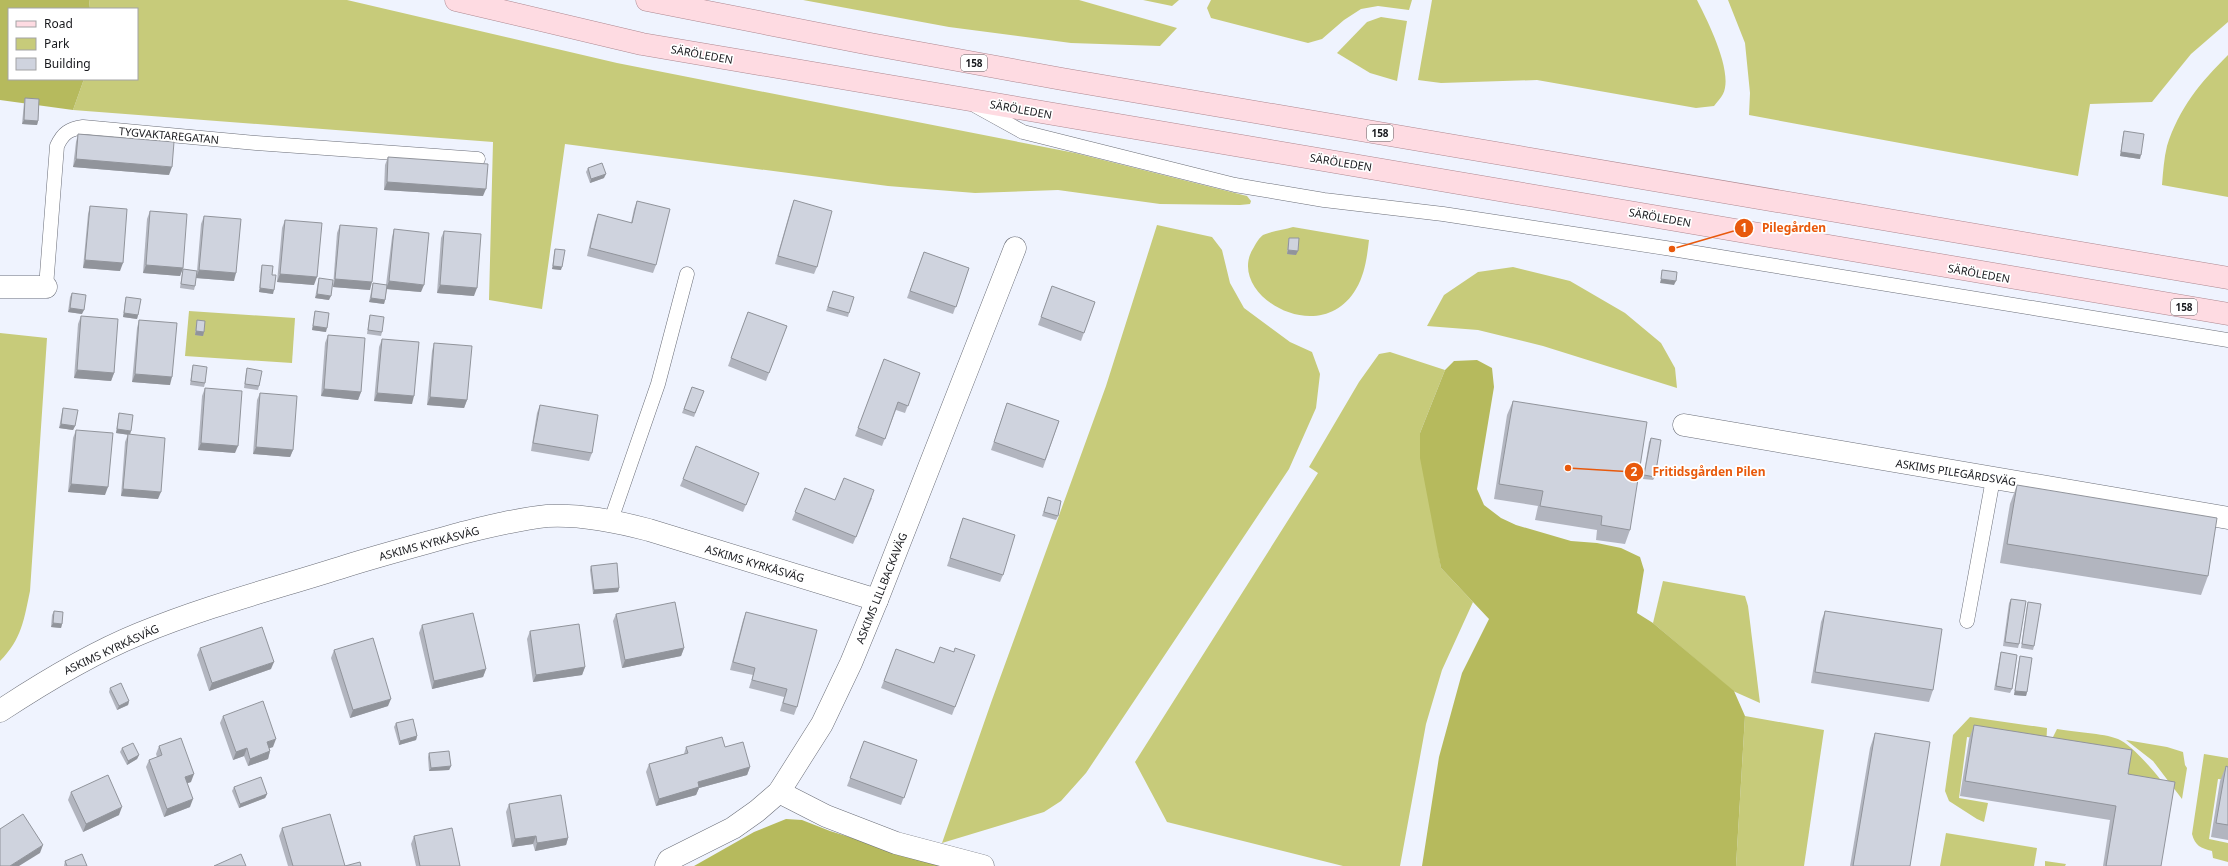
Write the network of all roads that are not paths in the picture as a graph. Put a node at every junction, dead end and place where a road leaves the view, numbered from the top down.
1 (456, 0) edge
2 (647, 0) edge
3 (962, 98) junction
4 (478, 159) dead end
5 (1015, 248) dead end
6 (687, 274) dead end
7 (2228, 278) edge
8 (0, 287) edge
9 (46, 287) joint
10 (2228, 314) edge
11 (2228, 340) edge
12 (1684, 425) dead end
13 (1993, 479) junction
14 (2228, 518) edge
15 (611, 520) junction
16 (877, 600) junction
17 (1967, 621) dead end
18 (0, 711) edge
19 (779, 792) junction
20 (662, 864) edge
21 (983, 866) edge

1 - 3 main road, SÄRÖLEDEN / 158
2 - 7 main road, 158
3 - 10 main road, SÄRÖLEDEN / 158
3 - 11 lane
4 - 9 lane, TYGVAKTAREGATAN
5 - 16 street, ASKIMS LILLBACKAVÄG
6 - 15 lane
8 - 9 street, TYGVAKTAREGATAN
12 - 13 street, ASKIMS PILEGÅRDSVÄG
13 - 14 street, ASKIMS PILEGÅRDSVÄG
13 - 17 lane
15 - 16 street, ASKIMS KYRKÅSVÄG
15 - 18 street, ASKIMS KYRKÅSVÄG
16 - 19 street, ASKIMS LILLBACKAVÄG
19 - 20 street, ASKIMS LILLBACKAVÄG
19 - 21 street

